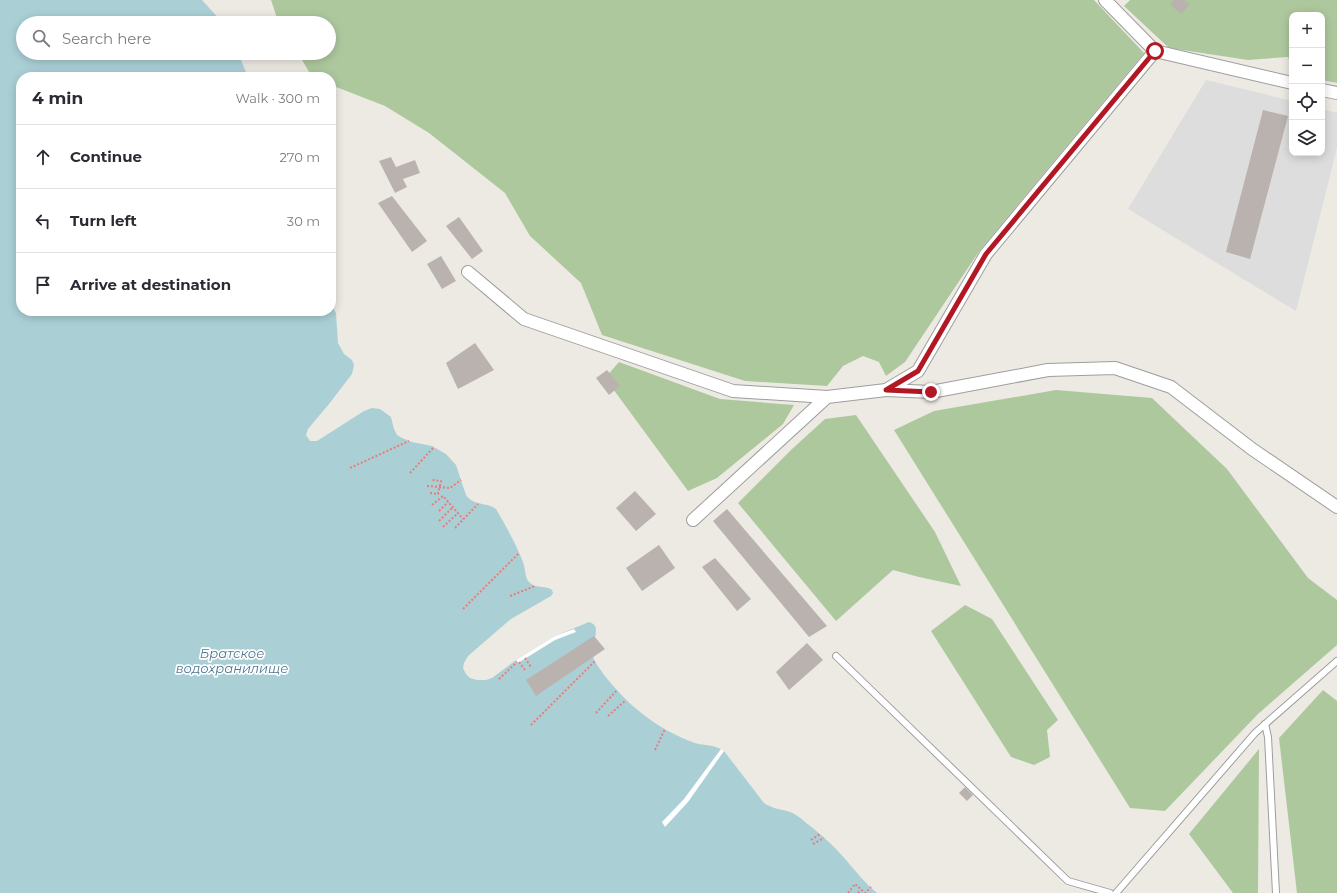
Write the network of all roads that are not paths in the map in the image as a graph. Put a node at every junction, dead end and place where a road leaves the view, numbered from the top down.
1 (1105, 0) edge
2 (1155, 51) junction
3 (1289, 82) edge
4 (1325, 91) edge
5 (1337, 93) edge
6 (468, 272) dead end
7 (886, 390) junction
8 (827, 397) junction
9 (1337, 508) edge
10 (693, 520) dead end
11 (836, 656) dead end
12 (1337, 661) edge
13 (1265, 724) junction
14 (1110, 893) edge
15 (1116, 893) edge
16 (1276, 893) edge

1 - 2 street
2 - 3 street
2 - 7 street
4 - 5 street
6 - 8 street
7 - 8 street
7 - 9 street
8 - 10 street
11 - 14 lane
12 - 13 lane
13 - 15 lane
13 - 16 lane

